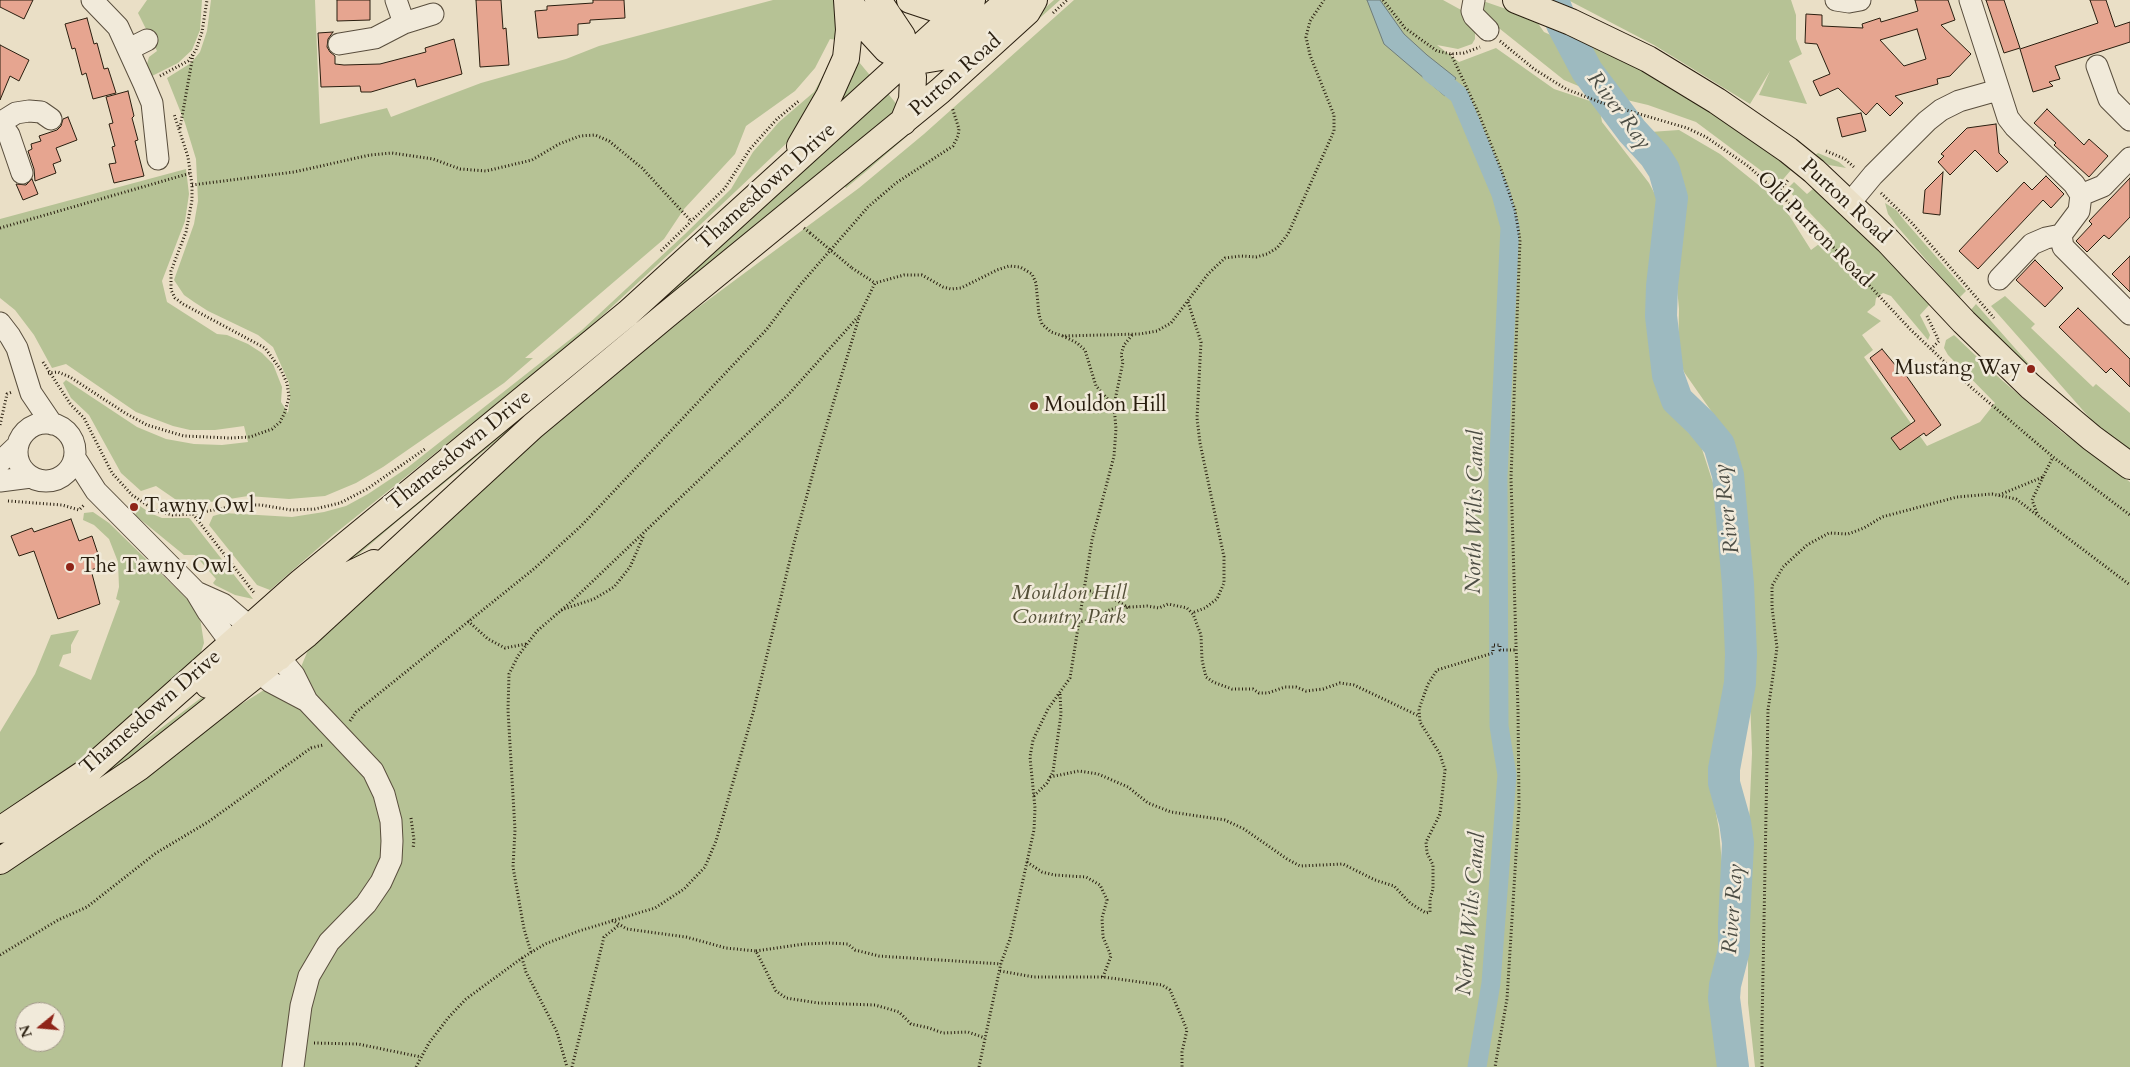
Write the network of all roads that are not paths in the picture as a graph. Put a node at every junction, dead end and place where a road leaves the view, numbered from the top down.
1 (92, 0) edge
2 (396, 0) edge
3 (848, 0) edge
4 (878, 0) edge
5 (910, 0) edge
6 (1009, 0) edge
7 (1034, 0) edge
8 (1474, 0) edge
9 (1836, 0) edge
10 (1860, 0) edge
11 (1970, 0) edge
12 (972, 1) edge
13 (1522, 2) edge
14 (433, 14) dead end
15 (404, 23) junction
16 (1491, 33) road end
17 (339, 44) dead end
18 (909, 58) junction
19 (2097, 66) dead end
20 (1998, 90) junction
21 (51, 119) dead end
22 (2130, 120) edge
23 (0, 123) edge
24 (902, 123) junction
25 (2130, 158) edge
26 (158, 159) dead end
27 (784, 172) junction
28 (22, 173) dead end
29 (2081, 195) junction
30 (1849, 204) junction
31 (2061, 235) junction
32 (1999, 279) dead end
33 (2130, 314) edge
34 (1, 327) edge
35 (31, 393) junction
36 (52, 424) junction
37 (23, 438) junction
38 (75, 458) junction
39 (0, 462) edge
40 (2130, 466) edge
41 (31, 477) junction
42 (61, 477) junction
43 (2, 491) edge
44 (96, 491) junction
45 (254, 649) junction
46 (0, 830) edge
47 (0, 860) edge
48 (293, 1067) edge

1 - 26 street
2 - 15 street
3 - 18 main road, Purton Road
3 - 27 main road, Purton Road
4 - 18 main road, Purton Road
5 - 12 main road
6 - 18 main road, Purton Road
7 - 24 main road, Purton Road
8 - 16 street
9 - 10 street
11 - 20 street
12 - 18 main road
13 - 30 main road, Purton Road
14 - 15 street
15 - 17 street
18 - 24 main road, Purton Road
18 - 27 main road, Thamesdown Drive
19 - 22 street
20 - 29 street
20 - 30 street
21 - 23 street
23 - 28 street
24 - 45 main road, Thamesdown Drive
25 - 29 street
27 - 45 main road, Thamesdown Drive
29 - 31 street
30 - 40 main road, Purton Road
31 - 32 street
31 - 33 street
34 - 35 street
35 - 36 street
35 - 37 street
36 - 37 street
36 - 38 street
37 - 39 street
37 - 41 street
38 - 42 street
38 - 44 street
41 - 42 street
41 - 43 street
42 - 44 street
44 - 45 street
45 - 46 main road, Thamesdown Drive
45 - 47 main road, Thamesdown Drive
45 - 48 street

